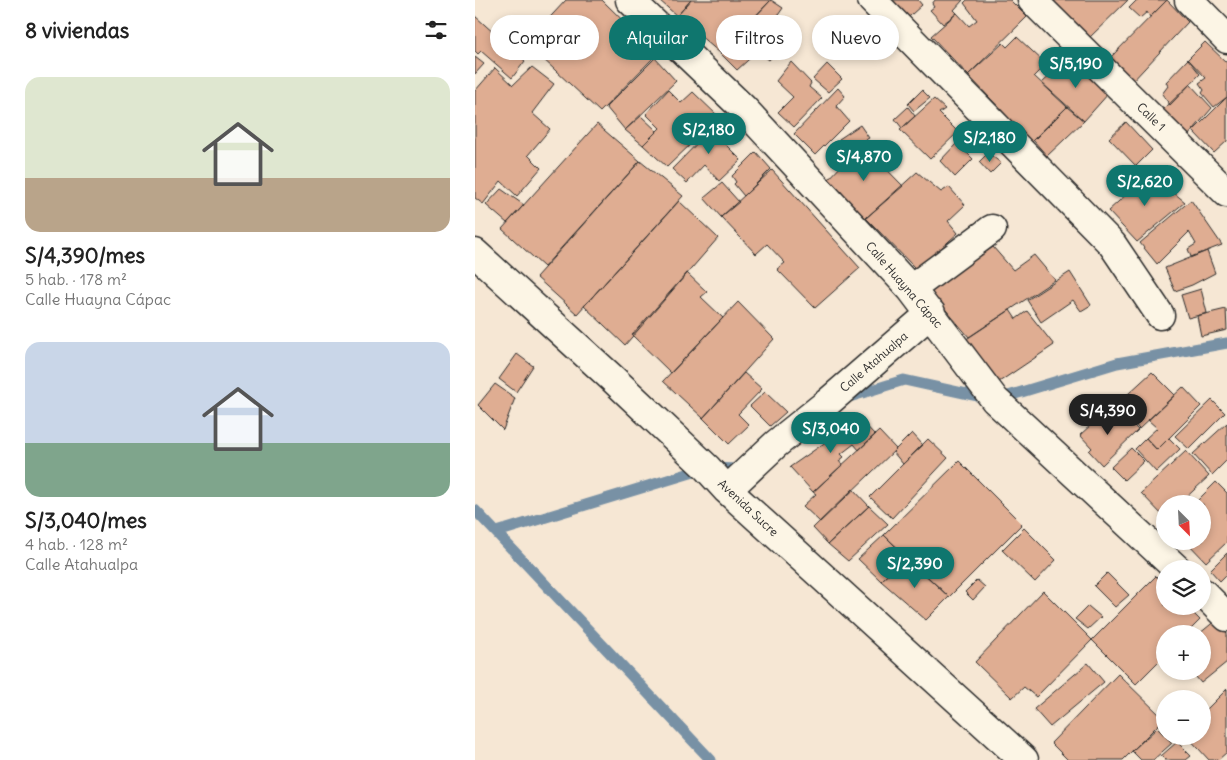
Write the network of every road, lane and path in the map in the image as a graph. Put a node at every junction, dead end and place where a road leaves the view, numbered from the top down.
1 (630, 0) edge
2 (872, 0) edge
3 (1032, 0) edge
4 (1189, 0) edge
5 (1227, 39) edge
6 (1227, 193) edge
7 (992, 229) dead end
8 (475, 253) edge
9 (911, 289) junction
10 (931, 313) junction
11 (1160, 314) dead end
12 (727, 490) junction
13 (1167, 560) edge
14 (1211, 601) edge
15 (1227, 617) edge
16 (1024, 760) edge

1 - 9 street, Calle Huayna Cápac
2 - 11 street
3 - 6 street, Calle 1
4 - 5 street
7 - 9 street
8 - 12 street, Avenida Sucre
9 - 10 street, Calle Huayna Cápac
10 - 12 street, Calle Atahualpa
10 - 13 street, Calle Huayna Cápac
12 - 16 street, Avenida Sucre
14 - 15 street

